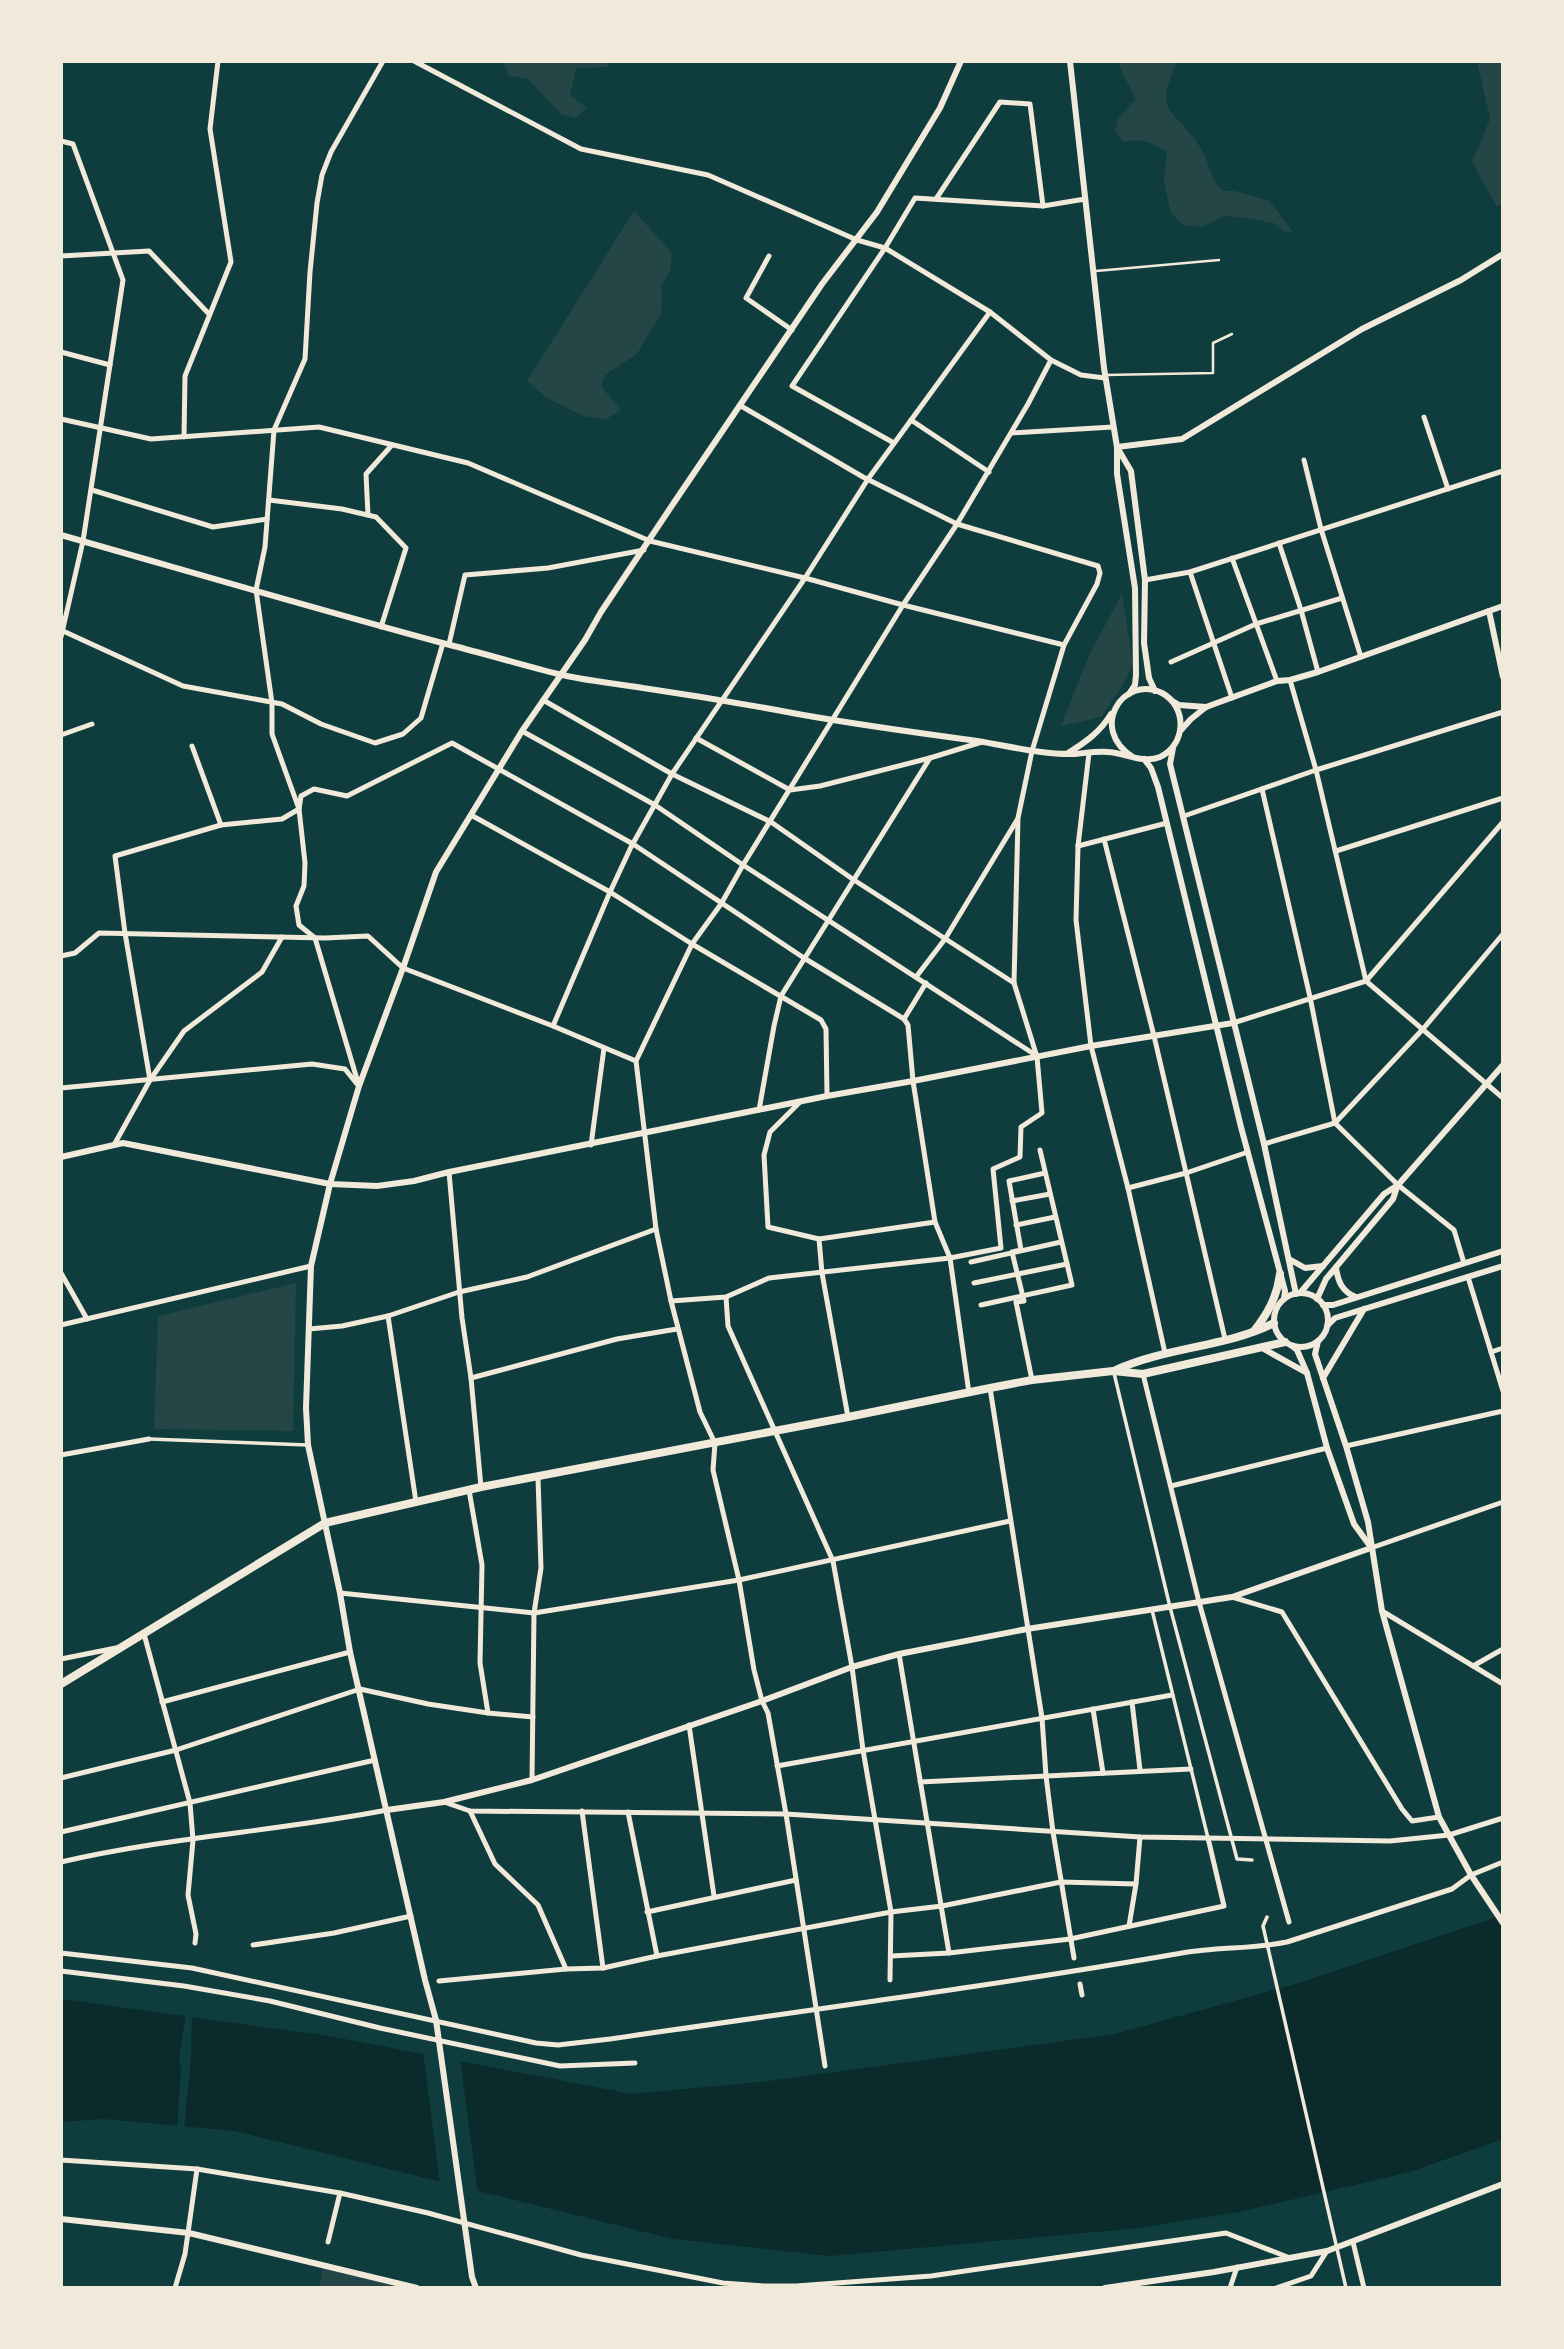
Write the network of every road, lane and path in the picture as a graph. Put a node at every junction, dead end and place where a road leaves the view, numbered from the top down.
1 (218, 61) edge
2 (383, 61) edge
3 (414, 61) edge
4 (961, 61) edge
5 (1070, 61) edge
6 (61, 141) edge
7 (936, 199) junction
8 (1085, 199) junction
9 (1043, 206) junction
10 (857, 240) junction
11 (885, 248) junction
12 (113, 253) junction
13 (1503, 254) edge
14 (61, 256) edge
15 (769, 256) dead end
16 (1219, 260) dead end
17 (1093, 272) junction
18 (990, 312) junction
19 (209, 314) junction
20 (792, 330) junction
21 (1232, 334) dead end
22 (61, 352) edge
23 (1051, 360) junction
24 (110, 365) junction
25 (1105, 376) junction
26 (741, 406) junction
27 (1424, 417) dead end
28 (61, 419) edge
29 (911, 420) junction
30 (1113, 427) junction
31 (100, 428) junction
32 (274, 430) junction
33 (1011, 433) junction
34 (184, 437) junction
35 (894, 443) junction
36 (392, 445) junction
37 (1117, 447) junction
38 (1304, 460) dead end
39 (1503, 471) edge
40 (989, 472) junction
41 (867, 479) junction
42 (1448, 489) junction
43 (92, 490) junction
44 (269, 500) junction
45 (368, 515) junction
46 (267, 519) junction
47 (957, 524) junction
48 (1321, 529) junction
49 (61, 535) edge
50 (83, 541) junction
51 (650, 541) junction
52 (1279, 543) junction
53 (644, 550) junction
54 (1232, 558) junction
55 (1190, 572) junction
56 (805, 578) junction
57 (1145, 580) junction
58 (256, 590) junction
59 (1342, 598) junction
60 (903, 606) junction
61 (1503, 607) edge
62 (1301, 610) junction
63 (1489, 611) junction
64 (1256, 624) junction
65 (381, 627) junction
66 (62, 633) edge
67 (1213, 641) junction
68 (446, 644) junction
69 (1063, 645) junction
70 (1361, 657) junction
71 (1171, 662) dead end
72 (1318, 672) junction
73 (562, 675) junction
74 (1503, 677) edge
75 (1290, 680) junction
76 (1277, 681) junction
77 (1156, 691) junction
78 (1129, 694) junction
79 (1233, 698) junction
80 (1170, 699) junction
81 (543, 700) junction
82 (721, 700) junction
83 (272, 703) junction
84 (1206, 707) junction
85 (1114, 710) junction
86 (1503, 712) edge
87 (832, 720) junction
88 (92, 724) dead end
89 (522, 731) junction
90 (1180, 732) junction
91 (61, 735) edge
92 (696, 738) junction
93 (982, 742) junction
94 (192, 746) dead end
95 (1173, 748) junction
96 (1032, 751) junction
97 (1089, 753) junction
98 (1067, 754) junction
99 (1133, 757) junction
100 (930, 758) junction
101 (1144, 759) junction
102 (499, 768) junction
103 (1316, 770) junction
104 (672, 774) junction
105 (1262, 789) junction
106 (790, 790) junction
107 (1503, 798) edge
108 (655, 805) junction
109 (299, 809) junction
110 (471, 815) junction
111 (1184, 816) junction
112 (1018, 818) junction
113 (771, 822) junction
114 (1503, 822) edge
115 (1167, 823) junction
116 (221, 825) junction
117 (1104, 839) junction
118 (633, 844) junction
119 (1078, 846) junction
120 (1336, 851) junction
121 (743, 864) junction
122 (854, 880) junction
123 (610, 892) junction
124 (721, 904) junction
125 (830, 920) junction
126 (125, 933) junction
127 (1503, 934) edge
128 (282, 937) junction
129 (315, 937) junction
130 (945, 939) junction
131 (692, 944) junction
132 (61, 956) edge
133 (804, 958) junction
134 (403, 968) junction
135 (916, 977) junction
136 (1366, 981) junction
137 (926, 983) junction
138 (1014, 983) junction
139 (781, 996) junction
140 (1310, 997) junction
141 (904, 1019) junction
142 (1233, 1023) junction
143 (553, 1026) junction
144 (1217, 1026) junction
145 (1423, 1029) junction
146 (1154, 1036) junction
147 (1091, 1046) junction
148 (604, 1048) junction
149 (1037, 1057) junction
150 (636, 1061) junction
151 (1503, 1065) edge
152 (150, 1080) junction
153 (913, 1081) junction
154 (1485, 1085) junction
155 (359, 1086) junction
156 (61, 1088) edge
157 (827, 1096) junction
158 (1503, 1098) edge
159 (800, 1102) junction
160 (759, 1110) junction
161 (1335, 1123) junction
162 (643, 1134) junction
163 (591, 1144) junction
164 (1264, 1144) junction
165 (114, 1145) junction
166 (1040, 1150) dead end
167 (1248, 1152) junction
168 (61, 1157) edge
169 (449, 1172) junction
170 (1186, 1172) junction
171 (1045, 1173) junction
172 (330, 1184) junction
173 (1398, 1185) junction
174 (1128, 1188) junction
175 (1050, 1194) junction
176 (1012, 1202) junction
177 (1055, 1217) junction
178 (935, 1222) junction
179 (1016, 1225) junction
180 (656, 1229) junction
181 (819, 1239) junction
182 (1061, 1242) junction
183 (1503, 1251) edge
184 (1013, 1253) junction
185 (950, 1258) junction
186 (1289, 1259) junction
187 (971, 1262) dead end
188 (1464, 1263) junction
189 (1067, 1264) junction
190 (311, 1266) junction
191 (1325, 1266) junction
192 (1503, 1266) edge
193 (1336, 1268) junction
194 (822, 1272) junction
195 (61, 1273) edge
196 (1280, 1274) junction
197 (1017, 1275) junction
198 (1468, 1277) junction
199 (974, 1283) dead end
200 (459, 1292) junction
201 (1298, 1293) junction
202 (1023, 1296) junction
203 (726, 1297) junction
204 (1358, 1297) junction
205 (1317, 1298) junction
206 (1284, 1299) junction
207 (671, 1301) junction
208 (981, 1305) dead end
209 (1323, 1305) junction
210 (1364, 1309) junction
211 (388, 1316) junction
212 (87, 1319) junction
213 (1274, 1323) junction
214 (61, 1325) edge
215 (1328, 1326) junction
216 (309, 1329) junction
217 (677, 1329) junction
218 (1254, 1331) junction
219 (1225, 1339) junction
220 (1318, 1341) junction
221 (1289, 1344) junction
222 (1257, 1347) junction
223 (1503, 1348) edge
224 (1491, 1352) junction
225 (1165, 1353) junction
226 (1113, 1371) junction
227 (1307, 1373) junction
228 (1143, 1374) junction
229 (471, 1378) junction
230 (1324, 1378) junction
231 (1032, 1380) junction
232 (990, 1388) junction
233 (1503, 1391) edge
234 (969, 1393) junction
235 (1503, 1411) edge
236 (848, 1418) junction
237 (774, 1432) junction
238 (149, 1439) joint
239 (715, 1443) junction
240 (309, 1445) junction
241 (1346, 1446) junction
242 (1327, 1448) junction
243 (61, 1455) edge
244 (538, 1478) junction
245 (1171, 1486) junction
246 (481, 1487) junction
247 (469, 1490) junction
248 (416, 1502) junction
249 (1503, 1502) edge
250 (1010, 1521) junction
251 (325, 1523) junction
252 (1371, 1548) junction
253 (832, 1560) junction
254 (739, 1580) junction
255 (340, 1592) junction
256 (1232, 1597) junction
257 (1199, 1602) junction
258 (480, 1607) junction
259 (1170, 1607) junction
260 (1152, 1610) junction
261 (1382, 1611) junction
262 (534, 1613) junction
263 (1027, 1629) junction
264 (144, 1634) junction
265 (121, 1647) junction
266 (1503, 1649) edge
267 (350, 1652) junction
268 (899, 1654) junction
269 (61, 1660) edge
270 (1473, 1666) junction
271 (852, 1667) junction
272 (61, 1684) edge
273 (1503, 1684) edge
274 (360, 1689) junction
275 (1172, 1695) junction
276 (762, 1701) junction
277 (162, 1702) junction
278 (1132, 1702) junction
279 (1093, 1709) junction
280 (488, 1713) junction
281 (533, 1717) junction
282 (1042, 1718) junction
283 (688, 1725) junction
284 (913, 1740) junction
285 (176, 1750) junction
286 (863, 1750) junction
287 (375, 1760) junction
288 (777, 1766) junction
289 (1191, 1769) junction
290 (1140, 1770) junction
291 (1103, 1773) junction
292 (1046, 1776) junction
293 (61, 1778) edge
294 (532, 1780) junction
295 (920, 1782) junction
296 (444, 1801) junction
297 (190, 1803) junction
298 (387, 1810) junction
299 (470, 1811) junction
300 (582, 1811) junction
301 (628, 1812) junction
302 (701, 1813) junction
303 (786, 1814) junction
304 (1439, 1817) junction
305 (1503, 1818) edge
306 (875, 1820) junction
307 (927, 1822) junction
308 (61, 1832) edge
309 (1053, 1832) junction
310 (1448, 1835) junction
311 (1140, 1838) junction
312 (1208, 1838) junction
313 (1232, 1838) junction
314 (1266, 1838) junction
315 (193, 1840) junction
316 (1252, 1860) dead end
317 (61, 1862) edge
318 (1503, 1862) edge
319 (1471, 1875) junction
320 (796, 1880) junction
321 (1061, 1882) junction
322 (1136, 1884) junction
323 (713, 1896) junction
324 (942, 1906) junction
325 (647, 1912) junction
326 (891, 1912) junction
327 (411, 1916) junction
328 (1267, 1917) dead end
329 (1289, 1922) dead end
330 (1503, 1923) edge
331 (1129, 1926) junction
332 (803, 1929) junction
333 (1070, 1939) junction
334 (195, 1943) dead end
335 (253, 1945) dead end
336 (61, 1953) edge
337 (949, 1953) junction
338 (657, 1956) junction
339 (891, 1956) junction
340 (1074, 1958) dead end
341 (603, 1968) junction
342 (566, 1969) junction
343 (61, 1971) edge
344 (890, 1980) dead end
345 (439, 1981) dead end
346 (1080, 1984) dead end
347 (1082, 1995) dead end
348 (815, 2009) junction
349 (436, 2020) junction
350 (635, 2063) dead end
351 (825, 2066) dead end
352 (61, 2160) edge
353 (197, 2169) junction
354 (1503, 2184) edge
355 (340, 2193) junction
356 (61, 2219) edge
357 (189, 2233) junction
358 (328, 2242) dead end
359 (1353, 2242) junction
360 (1327, 2251) junction
361 (1290, 2258) junction
362 (1237, 2267) junction
363 (1346, 2286) edge
364 (175, 2288) edge
365 (417, 2288) edge
366 (476, 2288) edge
367 (1105, 2288) edge
368 (1230, 2288) edge
369 (1276, 2288) edge
370 (1364, 2288) edge

1 - 19 street
2 - 32 street
3 - 10 street
4 - 10 street
5 - 8 street
6 - 12 street
7 - 9 street
7 - 9 street
7 - 11 street
8 - 9 street
8 - 17 street
10 - 11 street
10 - 20 street
11 - 18 street
11 - 35 street
12 - 14 street
12 - 19 street
12 - 24 street
13 - 37 street
15 - 20 street
16 - 17 lane
17 - 25 street
18 - 23 street
18 - 29 street
19 - 34 street
20 - 26 street
21 - 25 lane
22 - 24 street
23 - 25 street
23 - 33 street
24 - 31 street
25 - 30 street
26 - 41 street
26 - 51 street
27 - 42 street
28 - 31 street
29 - 35 street
29 - 40 street
30 - 33 street
30 - 37 street
31 - 34 street
31 - 43 street
32 - 34 street
32 - 36 street
32 - 44 street
33 - 40 street
35 - 41 street
36 - 45 street
36 - 51 street
37 - 57 street
37 - 78 street
38 - 48 street
39 - 42 street
40 - 47 street
41 - 47 street
41 - 56 street
42 - 48 street
43 - 46 street
43 - 50 street
44 - 45 street
44 - 46 street
45 - 65 street
46 - 58 street
47 - 60 street
47 - 69 street
48 - 52 street
48 - 59 street
49 - 50 street
50 - 58 street
50 - 66 street
51 - 53 street
51 - 56 street
52 - 54 street
52 - 62 street
53 - 68 street
53 - 73 street
54 - 55 street
54 - 64 street
55 - 57 street
55 - 67 street
56 - 60 street
56 - 82 street
57 - 77 street
58 - 65 street
58 - 83 street
59 - 62 street
59 - 70 street
60 - 69 street
60 - 87 street
61 - 63 street
62 - 64 street
62 - 72 street
63 - 70 street
63 - 74 street
64 - 67 street
64 - 76 street
65 - 68 street
66 - 83 street
67 - 71 street
67 - 79 street
68 - 73 street
68 - 83 street
69 - 96 street
70 - 72 street
72 - 75 street
73 - 81 street
73 - 82 street
75 - 76 street
75 - 103 street
76 - 79 street
77 - 78 street
77 - 80 street
78 - 85 street
79 - 84 street
80 - 84 street
80 - 90 street
81 - 89 street
81 - 104 street
82 - 87 street
82 - 92 street
83 - 109 street
84 - 90 street
85 - 98 street
85 - 99 street
86 - 103 street
87 - 93 street
87 - 106 street
88 - 91 street
89 - 102 street
89 - 108 street
90 - 95 street
92 - 104 street
92 - 106 street
93 - 96 street
93 - 100 street
94 - 116 street
95 - 101 street
95 - 111 street
96 - 98 street
96 - 112 street
97 - 98 street
97 - 99 street
97 - 119 street
99 - 101 street
100 - 106 street
100 - 122 street
101 - 115 street
102 - 109 street
102 - 110 street
102 - 118 street
103 - 105 street
103 - 120 street
104 - 108 street
104 - 113 street
105 - 111 street
105 - 140 street
106 - 113 street
107 - 120 street
108 - 118 street
108 - 121 street
109 - 116 street
109 - 129 street
110 - 123 street
110 - 134 street
111 - 142 street
112 - 130 street
112 - 138 street
113 - 121 street
113 - 122 street
114 - 136 street
115 - 117 street
115 - 144 street
116 - 126 street
117 - 119 street
117 - 146 street
118 - 123 street
118 - 124 street
119 - 147 street
120 - 136 street
121 - 124 street
121 - 125 street
122 - 125 street
122 - 130 street
123 - 131 street
123 - 143 street
124 - 131 street
124 - 133 street
125 - 133 street
125 - 135 street
126 - 128 street
126 - 132 street
126 - 152 street
127 - 145 street
128 - 129 street
128 - 152 street
129 - 134 street
129 - 155 street
130 - 135 street
130 - 138 street
131 - 139 street
131 - 150 street
133 - 139 street
133 - 141 street
134 - 143 street
134 - 155 street
135 - 137 street
136 - 140 street
136 - 145 street
137 - 141 street
137 - 149 street
138 - 149 street
139 - 157 street
139 - 160 street
140 - 142 street
140 - 161 street
141 - 153 street
142 - 144 street
142 - 164 street
143 - 148 street
144 - 146 street
144 - 167 street
145 - 154 street
145 - 161 street
146 - 147 street
146 - 170 street
147 - 149 street
147 - 174 street
148 - 150 street
148 - 163 street
149 - 153 street
149 - 185 street
150 - 162 street
151 - 154 street
152 - 155 street
152 - 156 street
152 - 165 street
153 - 157 street
153 - 178 street
154 - 158 street
154 - 173 street
155 - 172 street
157 - 159 street
159 - 160 street
159 - 181 street
160 - 162 street
161 - 164 street
161 - 173 street
162 - 163 street
162 - 180 street
163 - 169 street
164 - 186 street
165 - 168 street
165 - 172 street
166 - 171 street
167 - 170 street
167 - 196 street
169 - 172 street
169 - 200 street
170 - 174 street
170 - 219 street
171 - 175 street
171 - 176 street
172 - 190 street
173 - 188 street
173 - 191 street
173 - 193 street
174 - 225 street
175 - 176 street
175 - 177 street
176 - 179 street
177 - 179 street
177 - 182 street
178 - 181 street
178 - 185 street
179 - 184 street
180 - 200 street
180 - 207 street
181 - 194 street
182 - 184 street
182 - 189 street
183 - 188 street
184 - 187 street
184 - 197 street
185 - 194 street
185 - 234 street
186 - 191 street
186 - 201 street
188 - 204 street
189 - 197 street
189 - 202 street
190 - 212 street
190 - 216 street
191 - 201 street
192 - 198 street
193 - 204 street
193 - 205 street
194 - 203 street
194 - 236 street
195 - 212 street
196 - 206 street
196 - 218 main road
197 - 199 street
197 - 202 street
198 - 210 street
198 - 224 street
200 - 211 street
200 - 229 street
201 - 205 street
201 - 206 street
202 - 208 street
202 - 231 street
203 - 207 street
203 - 237 street
204 - 209 street
205 - 209 street
206 - 213 street
207 - 217 street
209 - 215 street
210 - 215 street
210 - 230 street
211 - 216 street
211 - 248 street
212 - 214 street
213 - 218 main road
213 - 221 street
215 - 220 street
216 - 240 street
217 - 229 street
217 - 239 street
218 - 219 main road
219 - 225 main road
220 - 221 street
220 - 230 street
221 - 222 main road
221 - 227 street
222 - 227 street
222 - 228 main road
223 - 224 street
224 - 233 street
225 - 226 main road
226 - 228 main road
226 - 231 main road
226 - 259 street
227 - 242 street
228 - 245 street
229 - 246 street
230 - 241 street
231 - 232 main road
232 - 234 main road
232 - 250 street
234 - 236 main road
235 - 241 street
236 - 237 main road
237 - 239 main road
237 - 253 street
238 - 240 street
238 - 243 street
239 - 244 main road
239 - 254 street
240 - 251 street
241 - 252 street
242 - 245 street
242 - 252 street
244 - 246 main road
244 - 262 street
245 - 257 street
246 - 247 main road
247 - 248 main road
247 - 258 street
248 - 251 main road
249 - 252 street
250 - 253 street
250 - 263 street
251 - 255 street
251 - 264 main road
252 - 256 street
252 - 261 street
253 - 254 street
253 - 271 street
254 - 262 street
254 - 276 street
255 - 258 street
255 - 267 street
256 - 257 street
256 - 304 street
257 - 259 street
257 - 314 street
258 - 262 street
258 - 280 street
259 - 260 street
259 - 313 street
260 - 263 street
260 - 275 street
261 - 270 street
261 - 304 street
262 - 281 street
263 - 268 street
263 - 282 street
264 - 265 main road
264 - 277 street
265 - 269 street
265 - 272 main road
266 - 270 street
267 - 274 street
267 - 277 street
268 - 271 street
268 - 284 street
270 - 273 street
271 - 276 street
271 - 286 street
274 - 280 street
274 - 285 street
274 - 287 street
275 - 278 street
275 - 289 street
276 - 283 street
276 - 288 street
277 - 285 street
278 - 279 street
278 - 290 street
279 - 282 street
279 - 291 street
280 - 281 street
281 - 294 street
282 - 284 street
282 - 292 street
283 - 294 street
283 - 302 street
284 - 286 street
284 - 295 street
285 - 293 street
285 - 297 street
286 - 288 street
286 - 306 street
287 - 297 street
287 - 298 street
288 - 303 street
289 - 290 street
289 - 312 street
290 - 291 street
291 - 292 street
292 - 295 street
292 - 309 street
294 - 296 street
295 - 307 street
296 - 298 street
296 - 299 street
297 - 308 street
297 - 315 street
298 - 315 street
298 - 327 street
299 - 300 street
299 - 342 street
300 - 301 street
300 - 341 street
301 - 302 street
301 - 325 street
302 - 303 street
302 - 323 street
303 - 306 street
303 - 320 street
304 - 310 street
305 - 310 street
306 - 307 street
306 - 326 street
307 - 309 street
307 - 324 street
309 - 311 street
309 - 321 street
310 - 314 street
310 - 319 street
311 - 312 street
311 - 322 street
312 - 313 street
312 - 331 street
313 - 314 street
313 - 316 street
314 - 329 street
315 - 317 street
315 - 334 street
318 - 319 street
319 - 330 street
319 - 348 street
320 - 323 street
320 - 332 street
321 - 322 street
321 - 324 street
321 - 333 street
322 - 331 street
323 - 325 street
324 - 326 street
324 - 337 street
325 - 338 street
326 - 332 street
326 - 339 street
327 - 335 street
327 - 349 street
328 - 363 street
331 - 333 street
332 - 338 street
332 - 348 street
333 - 337 street
333 - 340 street
336 - 349 street
337 - 339 street
338 - 341 street
339 - 344 street
341 - 342 street
342 - 345 street
343 - 350 street
346 - 347 street
348 - 349 street
348 - 351 street
349 - 366 street
352 - 353 street
353 - 355 street
353 - 357 street
354 - 359 street
355 - 358 street
355 - 361 street
356 - 357 street
357 - 364 street
357 - 365 street
359 - 360 street
359 - 370 street
360 - 361 street
360 - 369 street
361 - 362 street
362 - 367 street
362 - 368 street

